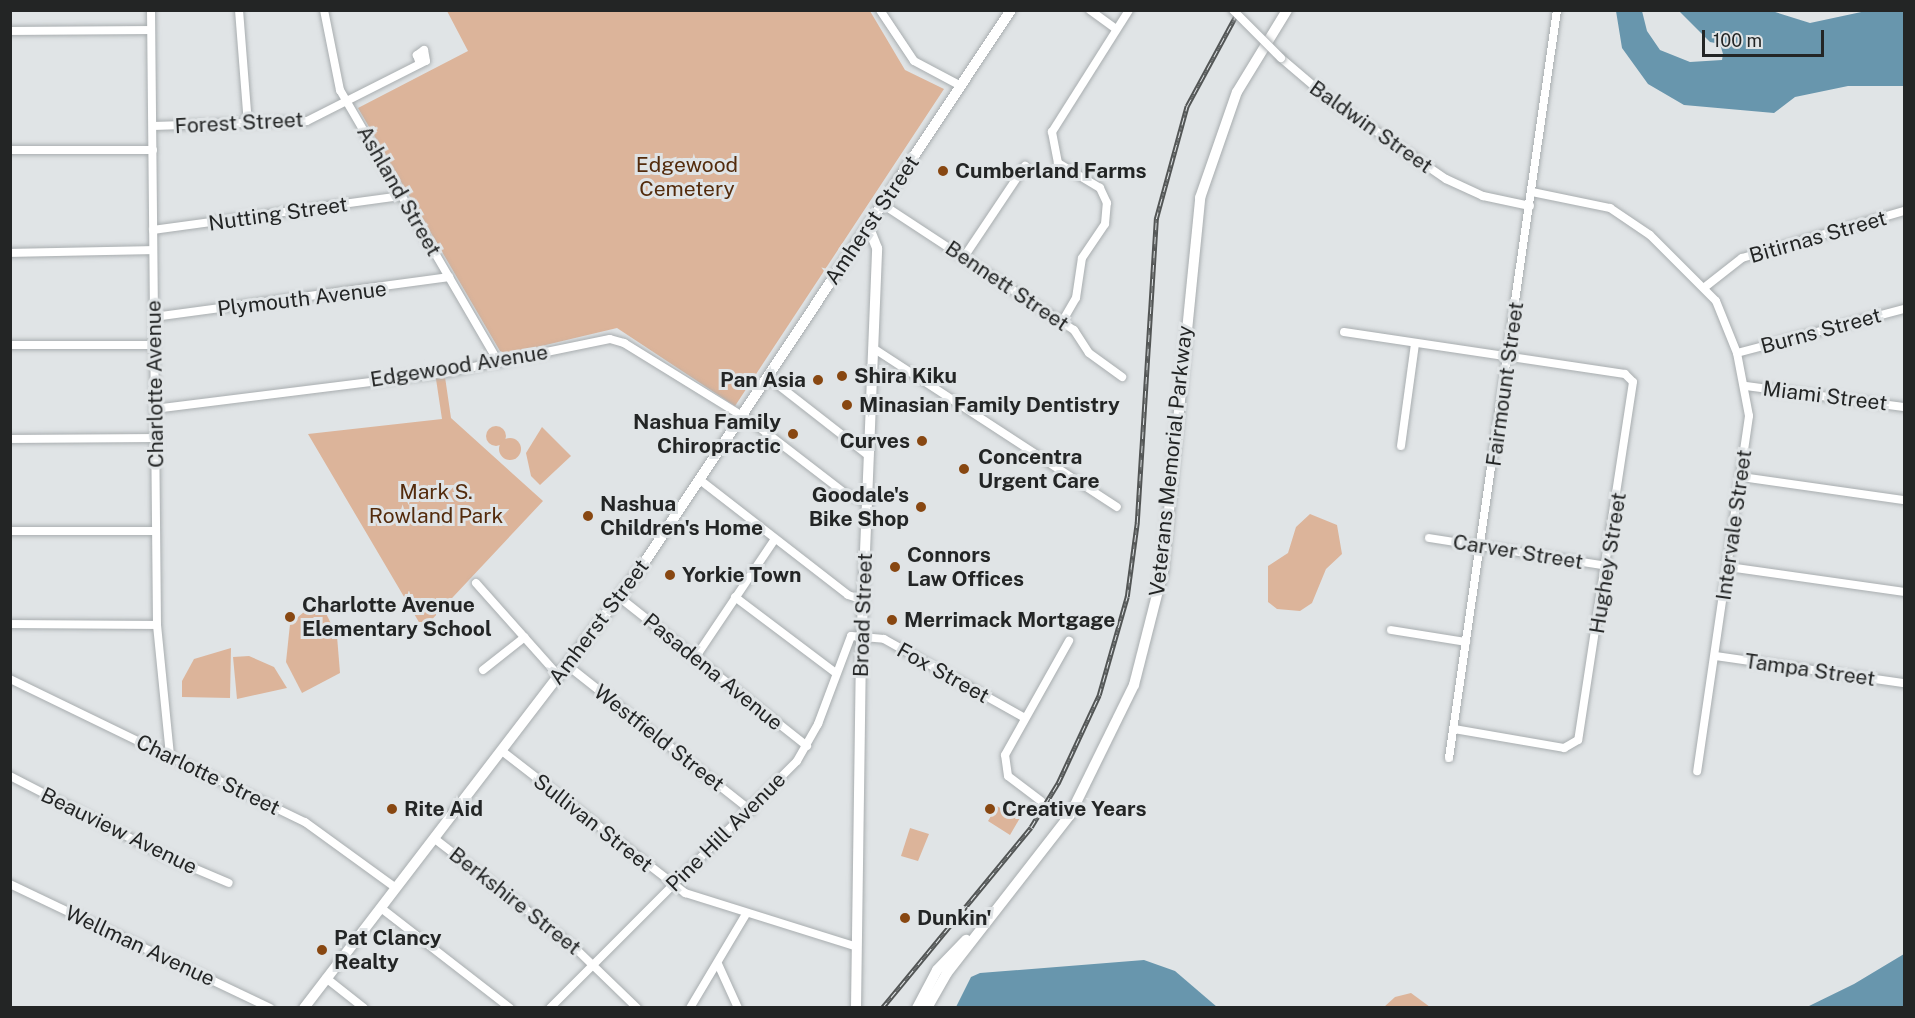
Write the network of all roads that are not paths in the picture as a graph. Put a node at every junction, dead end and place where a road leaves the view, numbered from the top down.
1 (151, 10) edge
2 (239, 10) edge
3 (324, 10) edge
4 (880, 10) edge
5 (1011, 10) edge
6 (1090, 10) edge
7 (1129, 10) edge
8 (1233, 10) edge
9 (1287, 10) edge
10 (1557, 10) edge
11 (1116, 29) junction
12 (151, 30) junction
13 (10, 32) edge
14 (420, 64) dead end
15 (961, 86) junction
16 (346, 101) junction
17 (248, 124) junction
18 (153, 126) junction
19 (10, 150) edge
20 (153, 150) junction
21 (1025, 166) dead end
22 (1532, 192) junction
23 (402, 196) junction
24 (882, 204) junction
25 (1530, 206) junction
26 (1905, 211) edge
27 (868, 226) junction
28 (153, 230) junction
29 (153, 250) junction
30 (10, 253) edge
31 (964, 257) junction
32 (449, 277) junction
33 (1705, 287) junction
34 (1905, 309) edge
35 (154, 317) junction
36 (1062, 322) junction
37 (1344, 332) dead end
38 (1415, 344) junction
39 (10, 345) edge
40 (153, 345) junction
41 (873, 348) junction
42 (1737, 353) junction
43 (1508, 357) junction
44 (499, 363) junction
45 (1122, 377) dead end
46 (768, 378) junction
47 (1746, 386) junction
48 (1905, 406) edge
49 (154, 409) junction
50 (741, 417) junction
51 (155, 438) junction
52 (10, 439) edge
53 (1401, 446) dead end
54 (869, 456) junction
55 (1742, 477) junction
56 (700, 480) junction
57 (1905, 500) edge
58 (867, 502) junction
59 (1117, 507) dead end
60 (10, 531) edge
61 (156, 531) junction
62 (1429, 538) dead end
63 (775, 539) junction
64 (1481, 546) junction
65 (1608, 566) junction
66 (1729, 567) junction
67 (476, 583) dead end
68 (1905, 592) edge
69 (620, 597) junction
70 (735, 597) junction
71 (863, 600) junction
72 (10, 624) edge
73 (157, 625) junction
74 (1391, 630) dead end
75 (862, 634) junction
76 (525, 637) junction
77 (1069, 640) dead end
78 (1466, 642) junction
79 (1716, 656) junction
80 (695, 658) junction
81 (567, 665) junction
82 (483, 670) dead end
83 (836, 673) junction
84 (559, 676) junction
85 (10, 679) edge
86 (1905, 683) edge
87 (1023, 717) junction
88 (1454, 729) junction
89 (807, 746) junction
90 (502, 751) junction
91 (170, 755) junction
92 (1449, 758) dead end
93 (1697, 771) dead end
94 (10, 776) edge
95 (1041, 801) dead end
96 (751, 811) junction
97 (435, 838) junction
98 (229, 883) dead end
99 (10, 884) edge
100 (673, 886) junction
101 (396, 888) junction
102 (381, 908) junction
103 (746, 914) junction
104 (986, 922) junction
105 (857, 947) junction
106 (594, 964) junction
107 (718, 964) junction
108 (326, 978) junction
109 (270, 1008) edge
110 (303, 1008) edge
111 (364, 1008) edge
112 (510, 1008) edge
113 (550, 1008) edge
114 (637, 1008) edge
115 (690, 1008) edge
116 (738, 1008) edge
117 (856, 1008) edge
118 (917, 1008) edge
119 (927, 1008) edge

1 - 12 street, Charlotte Avenue
2 - 17 street
3 - 16 street, Ashland Street
4 - 15 street
5 - 15 main road, Amherst Street
6 - 11 street
7 - 11 street
8 - 25 street, Baldwin Street, bridge
9 - 104 main road, Veterans Memorial Parkway
10 - 22 street, Fairmount Street
11 - 36 street
12 - 13 street
12 - 18 street, Charlotte Avenue
14 - 16 street, Forest Street
15 - 24 main road, Amherst Street
16 - 17 street, Forest Street
16 - 23 street, Ashland Street
17 - 18 street, Forest Street
18 - 20 street, Charlotte Avenue
19 - 20 street
20 - 28 street, Charlotte Avenue
21 - 31 street
22 - 25 street, Fairmount Street
22 - 33 street
23 - 28 street, Nutting Street
23 - 32 street, Ashland Street
24 - 27 main road, Amherst Street
24 - 31 street, Bennett Street
25 - 43 street, Fairmount Street
26 - 33 street, Bitirnas Street
27 - 41 main road, Broad Street
27 - 46 main road, Amherst Street
28 - 29 street, Charlotte Avenue
29 - 30 street
29 - 35 street, Charlotte Avenue
31 - 36 street, Bennett Street
32 - 35 street, Plymouth Avenue
32 - 44 street, Ashland Street
33 - 42 street, Intervale Street
34 - 42 street, Burns Street
35 - 40 street, Charlotte Avenue
36 - 45 street, Bennett Street
37 - 38 street
38 - 43 street
38 - 53 street
39 - 40 street
40 - 49 street, Charlotte Avenue
41 - 54 main road, Broad Street
41 - 59 street
42 - 47 street, Intervale Street
43 - 64 street, Fairmount Street
43 - 65 street, Hughey Street
44 - 49 street, Edgewood Avenue
44 - 50 street, Edgewood Avenue
46 - 50 main road, Amherst Street
46 - 54 street
47 - 48 street, Miami Street
47 - 55 street, Intervale Street
49 - 51 street, Charlotte Avenue
50 - 56 main road, Amherst Street
50 - 58 street, Edgewood Avenue
51 - 52 street
51 - 61 street, Charlotte Avenue
54 - 58 main road, Broad Street
55 - 57 street
55 - 66 street, Intervale Street
56 - 63 street
56 - 69 main road, Amherst Street
58 - 71 main road, Broad Street
60 - 61 street
61 - 73 street, Charlotte Avenue
62 - 64 street, Carver Street
63 - 70 street
63 - 71 street
64 - 65 street, Carver Street
64 - 78 street, Fairmount Street
65 - 88 street, Hughey Street
66 - 68 street
66 - 79 street, Intervale Street
67 - 76 street
69 - 80 street, Pasadena Avenue
69 - 81 main road, Amherst Street
70 - 80 street
70 - 83 street
71 - 75 main road, Broad Street
72 - 73 street
73 - 91 street, Charlotte Avenue
74 - 78 street
75 - 83 street, Pine Hill Avenue
75 - 87 street, Fox Street
75 - 105 main road, Broad Street
76 - 82 street
76 - 84 street
77 - 87 street
78 - 88 street, Fairmount Street
79 - 86 street, Tampa Street
79 - 93 street, Intervale Street
80 - 89 street, Pasadena Avenue
81 - 84 main road, Amherst Street
81 - 96 street, Westfield Street
83 - 89 street, Pine Hill Avenue
84 - 90 main road, Amherst Street
85 - 91 street, Charlotte Street
87 - 95 street
88 - 92 street, Fairmount Street
89 - 96 street, Pine Hill Avenue
90 - 97 main road, Amherst Street
90 - 100 street, Sullivan Street
91 - 101 street, Charlotte Street
94 - 98 street, Beauview Avenue
96 - 100 street, Pine Hill Avenue
97 - 101 main road, Amherst Street
97 - 106 street, Berkshire Street
99 - 109 street, Wellman Avenue
100 - 103 street, Sullivan Street
100 - 106 street, Pine Hill Avenue
101 - 102 main road, Amherst Street
102 - 108 main road, Amherst Street
102 - 112 street
103 - 105 street, Sullivan Street
103 - 107 street
104 - 118 main road, Veterans Memorial Parkway
104 - 119 main road, Veterans Memorial Parkway
105 - 117 main road, Broad Street
106 - 113 street, Pine Hill Avenue
106 - 114 street, Berkshire Street
107 - 115 street
107 - 116 street
108 - 110 main road, Amherst Street
108 - 111 street

